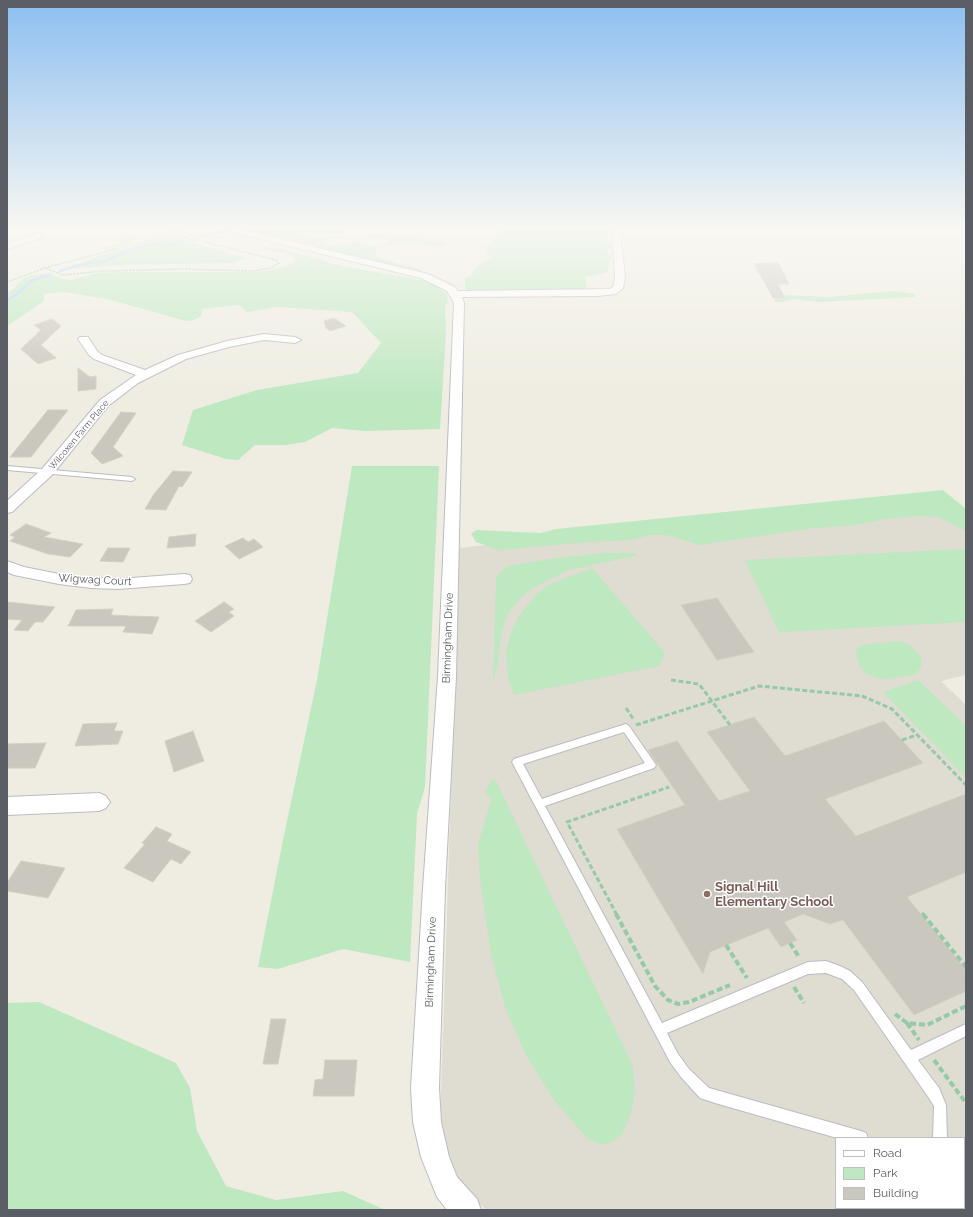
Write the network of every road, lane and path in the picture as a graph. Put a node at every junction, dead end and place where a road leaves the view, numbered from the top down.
1 (446, 286) edge
2 (618, 286) edge
3 (455, 294) junction
4 (84, 339) dead end
5 (295, 340) dead end
6 (145, 374) junction
7 (7, 468) edge
8 (47, 472) junction
9 (132, 479) dead end
10 (7, 509) edge
11 (7, 566) edge
12 (184, 578) dead end
13 (671, 680) dead end
14 (711, 701) junction
15 (626, 708) dead end
16 (637, 725) junction
17 (730, 725) dead end
18 (626, 728) junction
19 (917, 735) junction
20 (902, 740) dead end
21 (966, 785) edge
22 (669, 787) dead end
23 (98, 802) dead end
24 (539, 804) junction
25 (7, 806) edge
26 (922, 913) dead end
27 (790, 943) dead end
28 (726, 945) dead end
29 (807, 954) dead end
30 (800, 957) junction
31 (792, 960) dead end
32 (966, 967) edge
33 (754, 976) dead end
34 (747, 978) junction
35 (740, 981) dead end
36 (733, 984) dead end
37 (966, 1006) edge
38 (893, 1011) dead end
39 (907, 1023) junction
40 (660, 1030) junction
41 (966, 1030) edge
42 (926, 1049) junction
43 (910, 1057) junction
44 (966, 1103) edge
45 (857, 1137) edge
46 (940, 1137) edge
47 (466, 1210) edge

1 - 3 street
2 - 3 street
3 - 47 street, Birmingham Drive
4 - 6 street
5 - 6 street, Wilcoxen Farm Place
6 - 8 street, Wilcoxen Farm Place
7 - 8 lane
8 - 9 lane
8 - 10 street, Wilcoxen Farm Place
11 - 12 street, Wigwag Court
13 - 14 path
14 - 16 path
14 - 17 path
14 - 19 path
15 - 16 path
16 - 18 path
18 - 24 lane
18 - 24 lane
19 - 20 path
19 - 21 path
22 - 36 path
23 - 25 street
24 - 40 lane
26 - 32 path
27 - 30 path
28 - 34 path
29 - 30 path
30 - 31 path
33 - 34 path
34 - 35 path
37 - 39 path
38 - 39 path
39 - 42 path
40 - 43 lane
40 - 45 lane
41 - 42 lane
42 - 43 lane
42 - 44 path
43 - 46 lane

